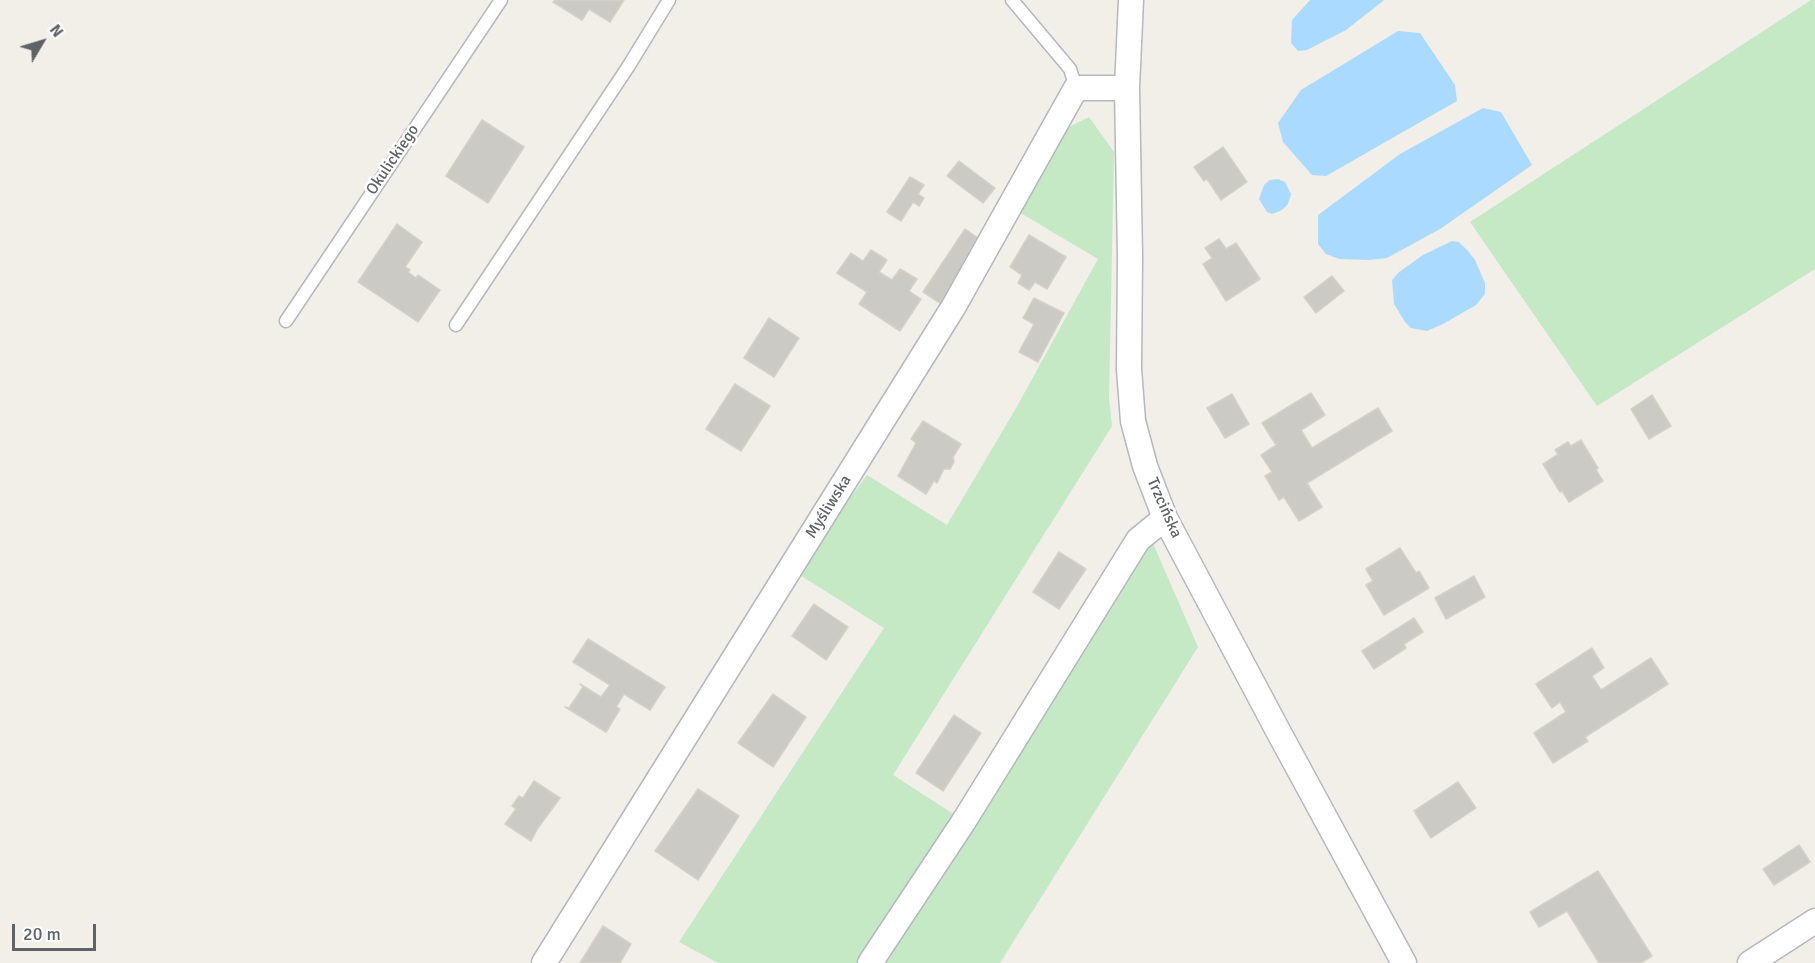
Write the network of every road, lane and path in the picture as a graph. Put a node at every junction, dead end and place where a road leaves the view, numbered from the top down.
1 (501, 0) edge
2 (669, 0) edge
3 (1012, 0) edge
4 (1131, 0) edge
5 (1076, 88) junction
6 (1127, 88) junction
7 (286, 321) dead end
8 (456, 324) dead end
9 (1166, 518) junction
10 (1815, 921) edge
11 (544, 963) edge
12 (870, 963) edge
13 (1404, 963) edge
14 (1750, 963) edge

1 - 7 lane, Okulickiego
2 - 8 lane
3 - 5 lane
4 - 6 street, Trzcińska
5 - 6 street
5 - 11 street, Myśliwska
6 - 9 street, Trzcińska
9 - 12 street
9 - 13 street, Trzcińska
10 - 14 street

